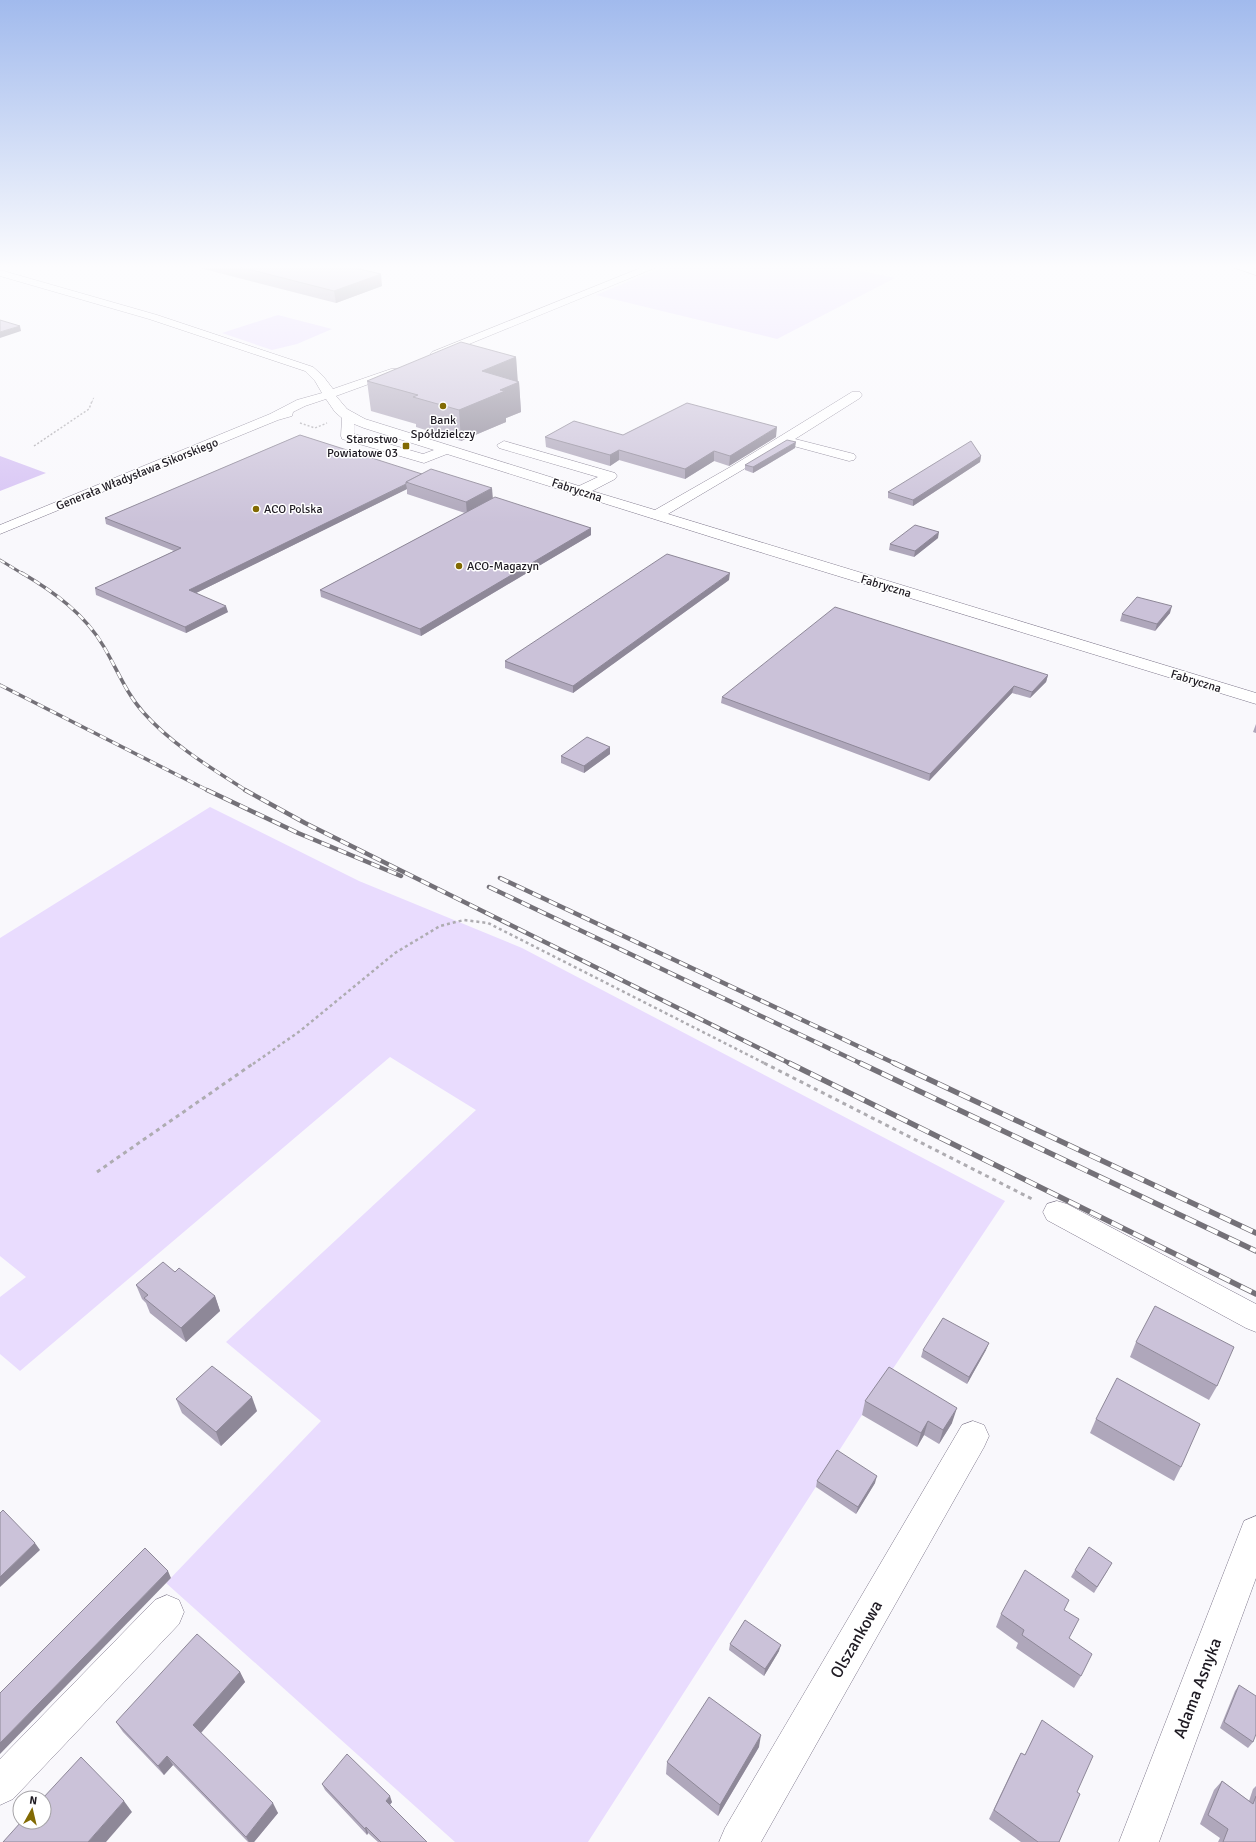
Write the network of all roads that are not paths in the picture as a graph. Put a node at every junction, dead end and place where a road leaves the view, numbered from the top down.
1 (257, 351) edge
2 (446, 351) edge
3 (429, 358) edge
4 (408, 366) edge
5 (330, 393) junction
6 (856, 395) dead end
7 (306, 406) junction
8 (343, 413) junction
9 (784, 440) junction
10 (504, 444) dead end
11 (446, 449) junction
12 (849, 457) dead end
13 (581, 491) junction
14 (656, 515) junction
15 (0, 530) edge
16 (1256, 700) edge
17 (1057, 1212) road end
18 (1256, 1319) edge
19 (973, 1436) dead end
20 (1256, 1533) edge
21 (167, 1612) dead end
22 (0, 1786) edge
23 (739, 1842) edge
24 (1139, 1842) edge

1 - 5 street
2 - 3 street
4 - 5 street, Generała Władysława Sikorskiego
5 - 7 street, Generała Władysława Sikorskiego
5 - 8 street
6 - 9 street
7 - 8 street, Generała Władysława Sikorskiego
7 - 15 street, Generała Władysława Sikorskiego
8 - 11 street, Fabryczna
8 - 11 street
9 - 12 street
9 - 14 street
10 - 13 street
11 - 13 street, Fabryczna
13 - 14 street, Fabryczna
14 - 16 street, Fabryczna
17 - 18 street
19 - 23 street, Olszankowa
20 - 24 street, Adama Asnyka
21 - 22 street

